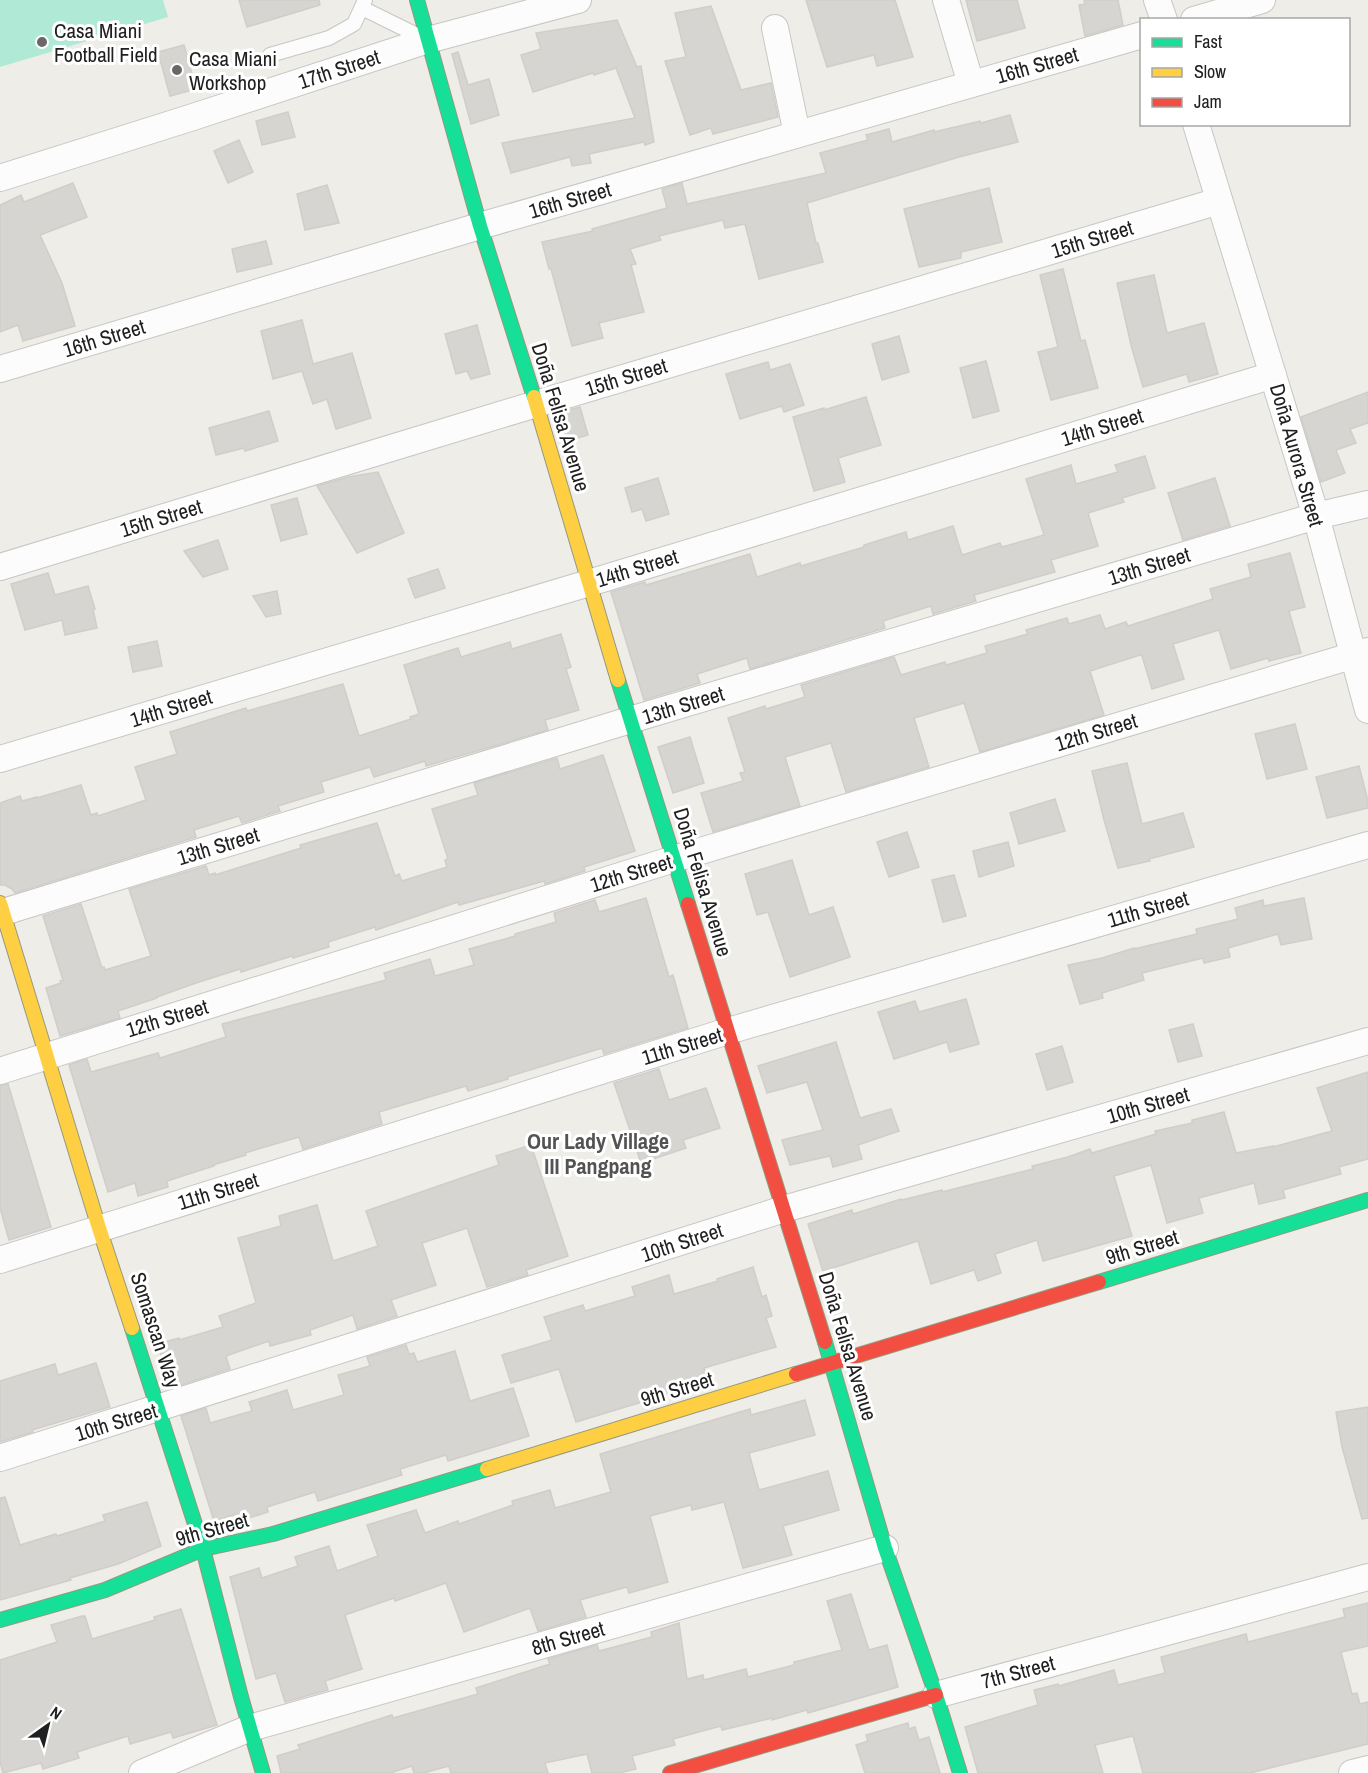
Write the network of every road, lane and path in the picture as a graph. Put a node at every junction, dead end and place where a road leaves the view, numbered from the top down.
1 (417, 0) edge
2 (578, 0) edge
3 (945, 0) edge
4 (1157, 0) edge
5 (1258, 0) edge
6 (363, 4) edge
7 (1163, 18) edge
8 (1200, 18) edge
9 (775, 28) dead end
10 (1140, 36) edge
11 (428, 40) junction
12 (270, 55) dead end
13 (971, 84) junction
14 (1197, 126) edge
15 (797, 134) junction
16 (0, 178) edge
17 (1219, 201) junction
18 (480, 226) junction
19 (0, 369) edge
20 (1273, 375) junction
21 (536, 404) junction
22 (1368, 504) edge
23 (1316, 516) junction
24 (0, 567) edge
25 (589, 583) junction
26 (1360, 653) edge
27 (1368, 710) edge
28 (630, 720) junction
29 (0, 759) edge
30 (1368, 845) edge
31 (674, 859) junction
32 (1, 909) edge
33 (728, 1031) junction
34 (1368, 1041) edge
35 (46, 1056) junction
36 (0, 1071) edge
37 (1368, 1200) edge
38 (784, 1209) junction
39 (99, 1228) junction
40 (0, 1260) edge
41 (832, 1363) junction
42 (159, 1408) junction
43 (0, 1458) edge
44 (885, 1548) junction
45 (203, 1549) junction
46 (1368, 1576) edge
47 (0, 1620) edge
48 (936, 1695) junction
49 (250, 1728) junction
50 (1368, 1769) edge
51 (142, 1773) edge
52 (263, 1773) edge
53 (670, 1773) edge
54 (960, 1773) edge
55 (1352, 1773) edge

1 - 11 street, Doña Felisa Avenue
2 - 11 street, 17th Street
3 - 13 street
4 - 7 street
5 - 8 street
6 - 11 lane
6 - 12 lane
9 - 15 street
10 - 13 street, 16th Street
11 - 16 street, 17th Street
11 - 18 street, Doña Felisa Avenue
13 - 15 street, 16th Street
14 - 17 street, Doña Aurora Street
15 - 18 street, 16th Street
17 - 20 street, Doña Aurora Street
17 - 21 street, 15th Street
18 - 19 street, 16th Street
18 - 21 street, Doña Felisa Avenue
20 - 23 street, Doña Aurora Street
20 - 25 street, 14th Street
21 - 24 street, 15th Street
21 - 25 street, Doña Felisa Avenue
22 - 23 street, 13th Street
23 - 26 street, Doña Aurora Street
23 - 28 street, 13th Street
25 - 28 street, Doña Felisa Avenue
25 - 29 street, 14th Street
26 - 27 street, Doña Aurora Street
26 - 31 street, 12th Street
28 - 31 street, Doña Felisa Avenue
28 - 32 street, 13th Street
30 - 33 street, 11th Street
31 - 33 street, Doña Felisa Avenue
31 - 35 street, 12th Street
32 - 35 street, Somascan Way
33 - 38 street, Doña Felisa Avenue
33 - 39 street, 11th Street
34 - 38 street, 10th Street
35 - 36 street, 12th Street
35 - 39 street, Somascan Way
37 - 41 street, 9th Street
38 - 41 street, Doña Felisa Avenue
38 - 42 street, 10th Street
39 - 40 street, 11th Street
39 - 42 street, Somascan Way
41 - 44 street, Doña Felisa Avenue
41 - 45 street, 9th Street
42 - 43 street, 10th Street
42 - 45 street, Somascan Way
44 - 48 street, Doña Felisa Avenue
44 - 49 street, 8th Street
45 - 47 street, 9th Street
45 - 49 street, Somascan Way
46 - 48 street, 7th Street
48 - 53 street, 7th Street
48 - 54 street, Doña Felisa Avenue
49 - 51 street, 8th Street
49 - 52 street, Somascan Way
50 - 55 street

